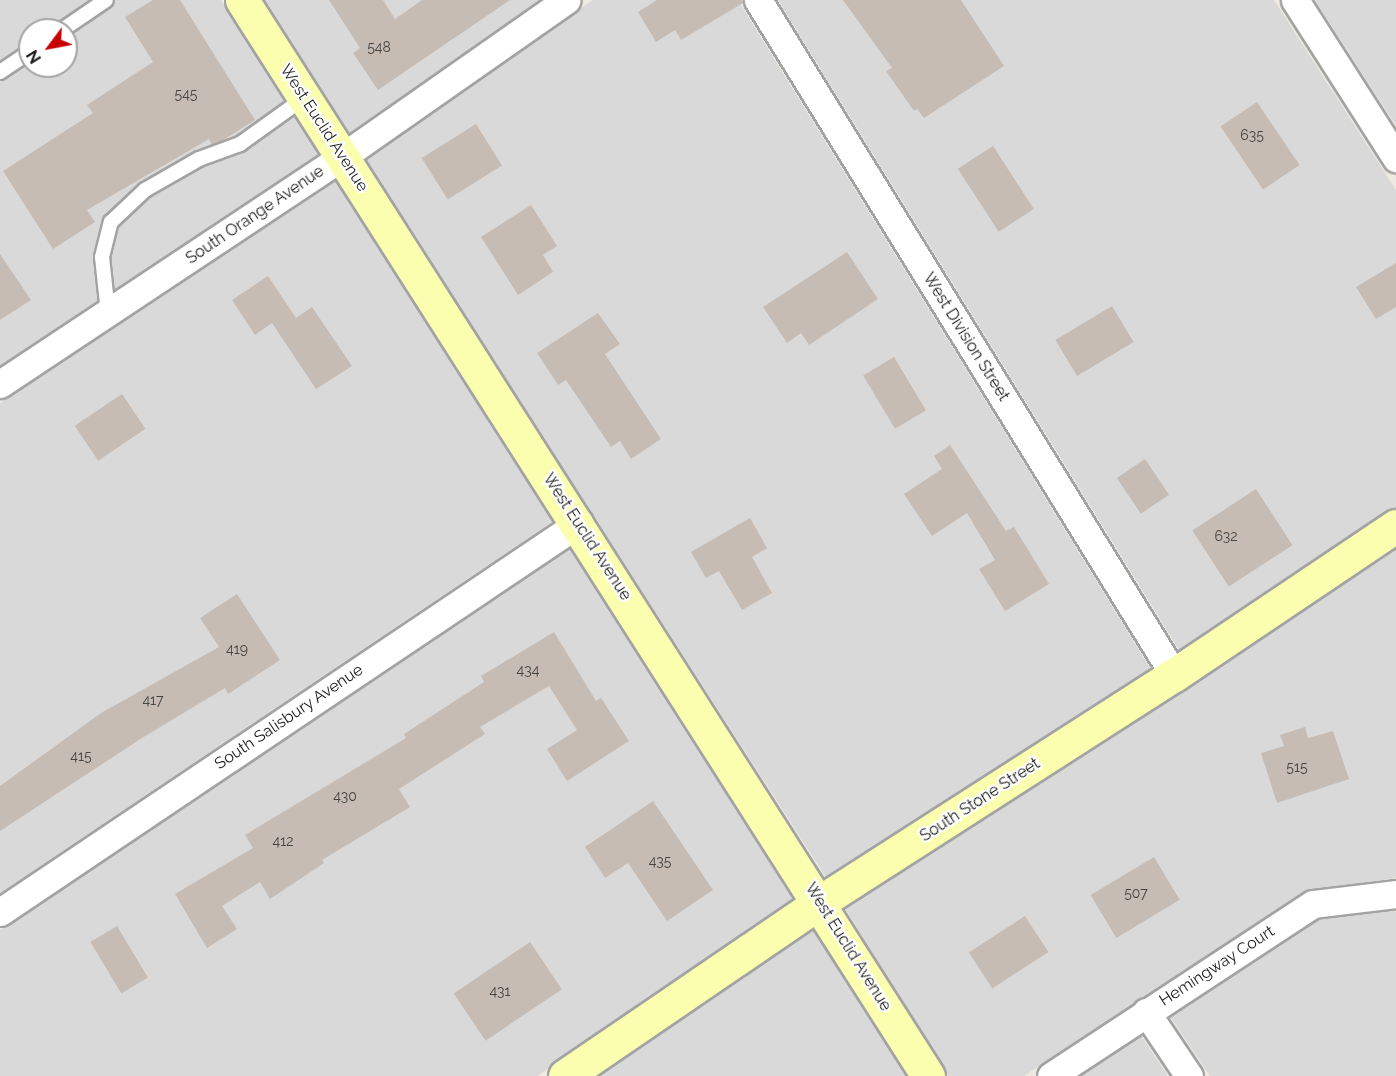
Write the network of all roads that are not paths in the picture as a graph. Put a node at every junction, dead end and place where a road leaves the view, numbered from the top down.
1 (106, 0) edge
2 (242, 0) edge
3 (566, 0) edge
4 (758, 0) edge
5 (1295, 0) edge
6 (78, 19) edge
7 (18, 60) edge
8 (0, 72) edge
9 (304, 98) junction
10 (342, 157) junction
11 (1396, 158) edge
12 (108, 313) junction
13 (0, 384) edge
14 (579, 522) junction
15 (1396, 526) edge
16 (1174, 675) junction
17 (1396, 894) edge
18 (820, 902) junction
19 (0, 912) edge
20 (1146, 1012) junction
21 (565, 1076) edge
22 (928, 1076) edge
23 (1051, 1076) edge
24 (1189, 1076) edge

1 - 6 lane
2 - 9 street, West Euclid Avenue
3 - 10 street, South Orange Avenue
4 - 16 street, West Division Street
5 - 11 street
7 - 8 lane
9 - 10 street, West Euclid Avenue
9 - 12 lane
10 - 12 street, South Orange Avenue
10 - 14 street, West Euclid Avenue
12 - 13 street, South Orange Avenue
14 - 18 street, West Euclid Avenue
14 - 19 street, South Salisbury Avenue
15 - 16 street, South Stone Street
16 - 18 street, South Stone Street
17 - 20 street, Hemingway Court
18 - 21 street, South Stone Street
18 - 22 street, West Euclid Avenue
20 - 23 street, Hemingway Court
20 - 24 street

